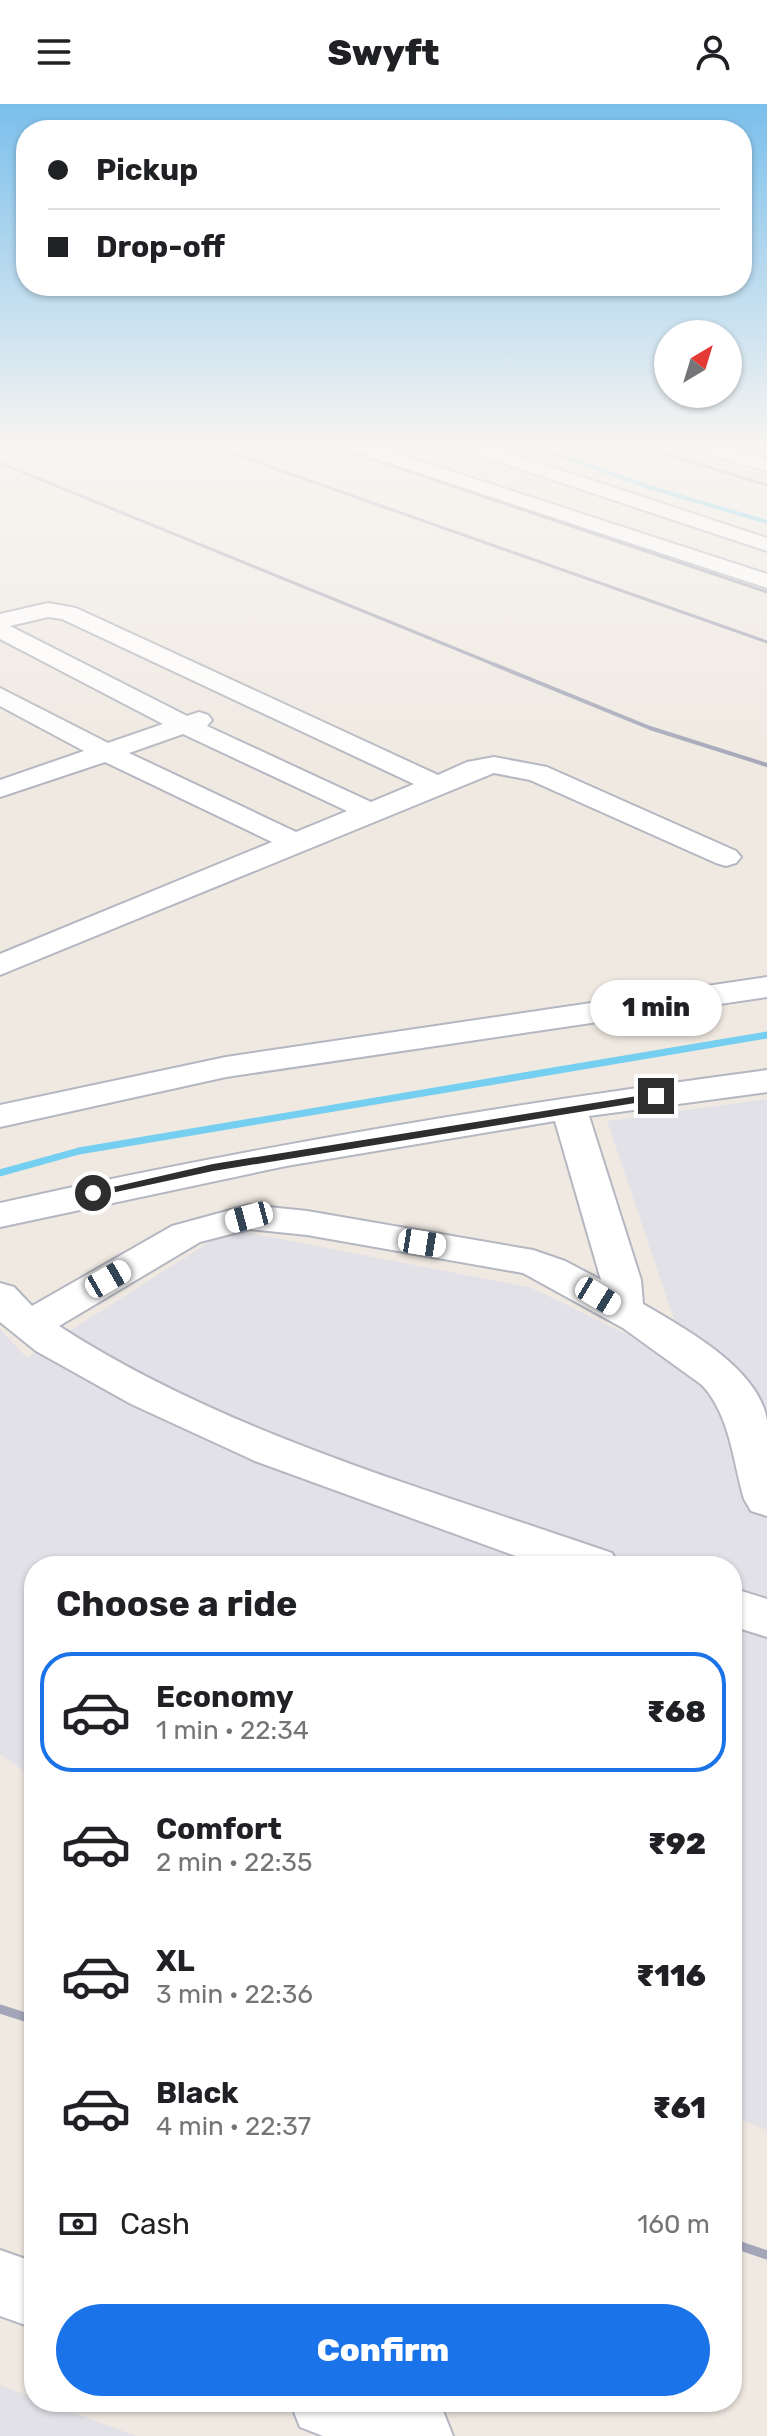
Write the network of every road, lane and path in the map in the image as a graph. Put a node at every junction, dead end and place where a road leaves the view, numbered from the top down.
1 (690, 556) edge
2 (767, 581) edge
3 (0, 621) edge
4 (0, 630) edge
5 (0, 696) edge
6 (256, 700) junction
7 (185, 725) junction
8 (106, 752) junction
9 (438, 785) junction
10 (0, 789) edge
11 (371, 812) junction
12 (296, 843) junction
13 (726, 857) dead end
14 (0, 965) edge
15 (767, 987) edge
16 (767, 1081) edge
17 (569, 1109) junction
18 (0, 1116) edge
19 (0, 1215) edge
20 (15, 1310) edge
21 (623, 1311) junction
22 (767, 1499) edge
23 (567, 1556) edge
24 (742, 1610) edge
25 (767, 1618) edge
26 (0, 2283) edge
27 (24, 2291) edge
28 (352, 2412) edge
29 (418, 2436) edge

1 - 2 street
3 - 6 street
4 - 7 street
5 - 8 street
6 - 7 street
6 - 9 street
7 - 8 street
7 - 11 street
8 - 10 street
8 - 12 street
9 - 11 street
9 - 13 street
11 - 12 street
12 - 14 street
15 - 18 street
16 - 17 street
17 - 19 street
17 - 21 street
20 - 21 street
20 - 23 street
21 - 22 street
24 - 25 street
26 - 27 street
28 - 29 street

